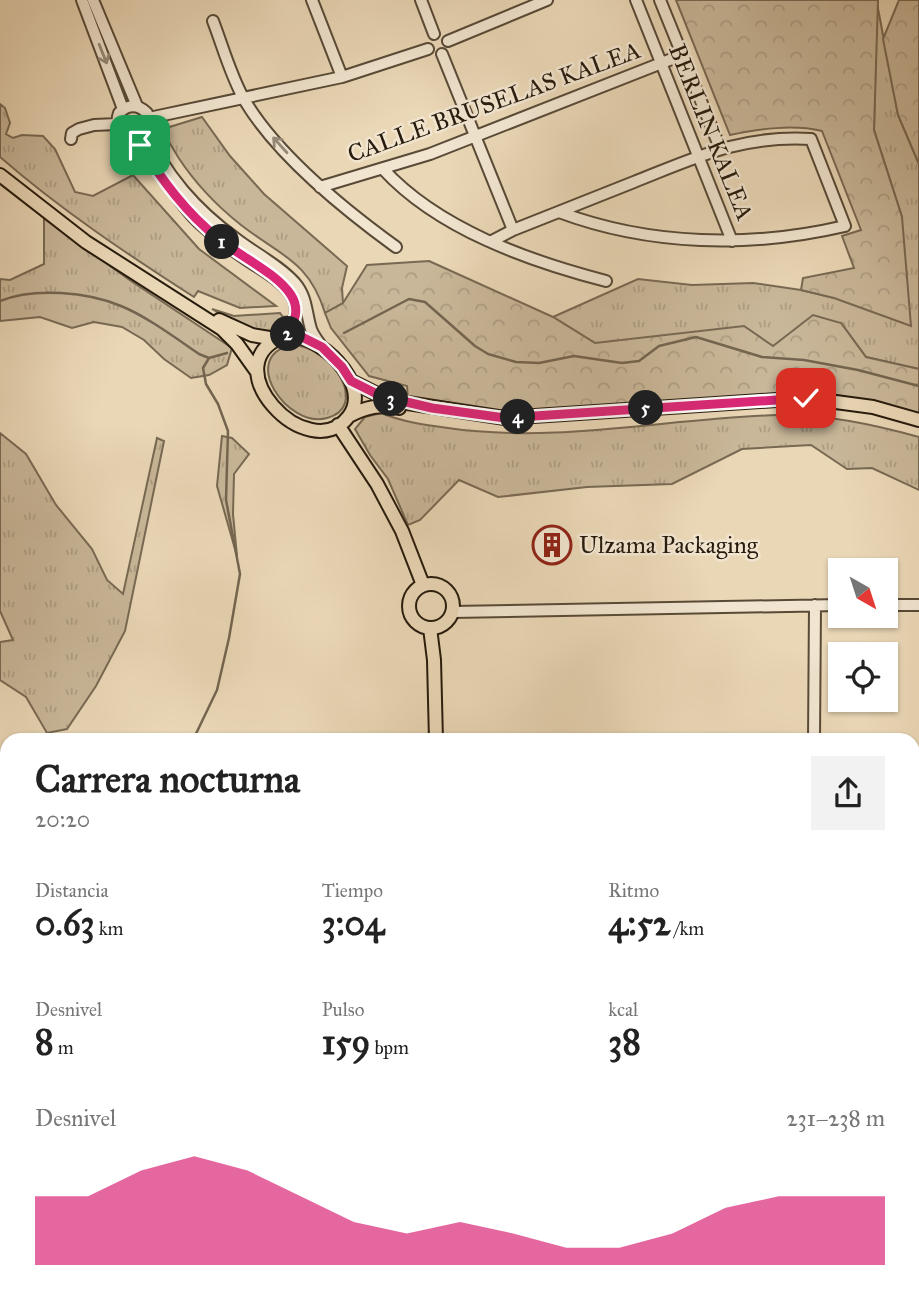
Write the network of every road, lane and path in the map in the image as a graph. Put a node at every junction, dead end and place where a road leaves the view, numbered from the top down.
1 (82, 0) edge
2 (93, 0) edge
3 (312, 0) edge
4 (421, 0) edge
5 (547, 0) edge
6 (636, 0) edge
7 (660, 0) edge
8 (530, 3) edge
9 (213, 21) dead end
10 (434, 34) junction
11 (448, 41) junction
12 (428, 49) junction
13 (442, 54) junction
14 (682, 55) junction
15 (661, 62) junction
16 (342, 77) junction
17 (244, 99) junction
18 (137, 106) junction
19 (123, 109) junction
20 (149, 118) junction
21 (117, 124) junction
22 (147, 130) junction
23 (475, 137) junction
24 (132, 138) junction
25 (71, 139) dead end
26 (720, 148) junction
27 (699, 156) junction
28 (0, 168) edge
29 (383, 169) junction
30 (0, 175) edge
31 (320, 187) junction
32 (559, 212) junction
33 (513, 230) junction
34 (732, 241) junction
35 (492, 242) junction
36 (397, 247) dead end
37 (606, 281) dead end
38 (281, 337) junction
39 (322, 347) junction
40 (257, 372) junction
41 (351, 381) junction
42 (344, 420) junction
43 (919, 422) edge
44 (423, 585) junction
45 (815, 605) junction
46 (828, 605) edge
47 (898, 605) edge
48 (919, 605) edge
49 (452, 612) junction
50 (430, 628) junction
51 (436, 733) edge
52 (814, 733) edge

1 -> 19 street
2 - 18 street
3 - 16 street
4 - 10 street
5 - 8 street
6 - 15 street, BERLIN KALEA
7 - 14 street
8 - 11 street
9 - 17 street
10 - 11 street
10 - 12 street
11 - 13 street
12 - 13 street
12 - 16 street
13 - 23 street
14 - 15 street, CALLE BRUSELAS KALEA
14 - 26 street
15 - 23 street, CALLE BRUSELAS KALEA
15 - 27 street, BERLIN KALEA
16 - 17 street
17 - 20 street
31 -> 17 street
18 - 19 street
18 - 20 street
19 - 21 street
20 - 22 street
21 - 24 street
21 - 25 street
22 - 24 street
22 - 39 street
23 - 29 street, CALLE BRUSELAS KALEA
23 - 33 street
24 - 38 street
26 - 27 street
26 - 34 street
27 - 32 street
27 - 34 street, BERLIN KALEA
28 - 38 main road
29 - 31 street, CALLE BRUSELAS KALEA
29 - 35 street
30 - 40 main road
31 - 36 street
32 - 33 street
32 - 34 street
33 - 35 street
35 - 37 street
38 - 39 main road
38 - 40 main road
39 - 41 main road
40 - 42 main road
41 - 42 main road
41 - 43 main road
42 - 43 main road
42 - 44 main road
44 - 49 main road
44 - 50 main road
45 - 46 street
45 - 49 street
45 - 52 street
47 - 48 street
49 - 50 main road
50 - 51 main road

